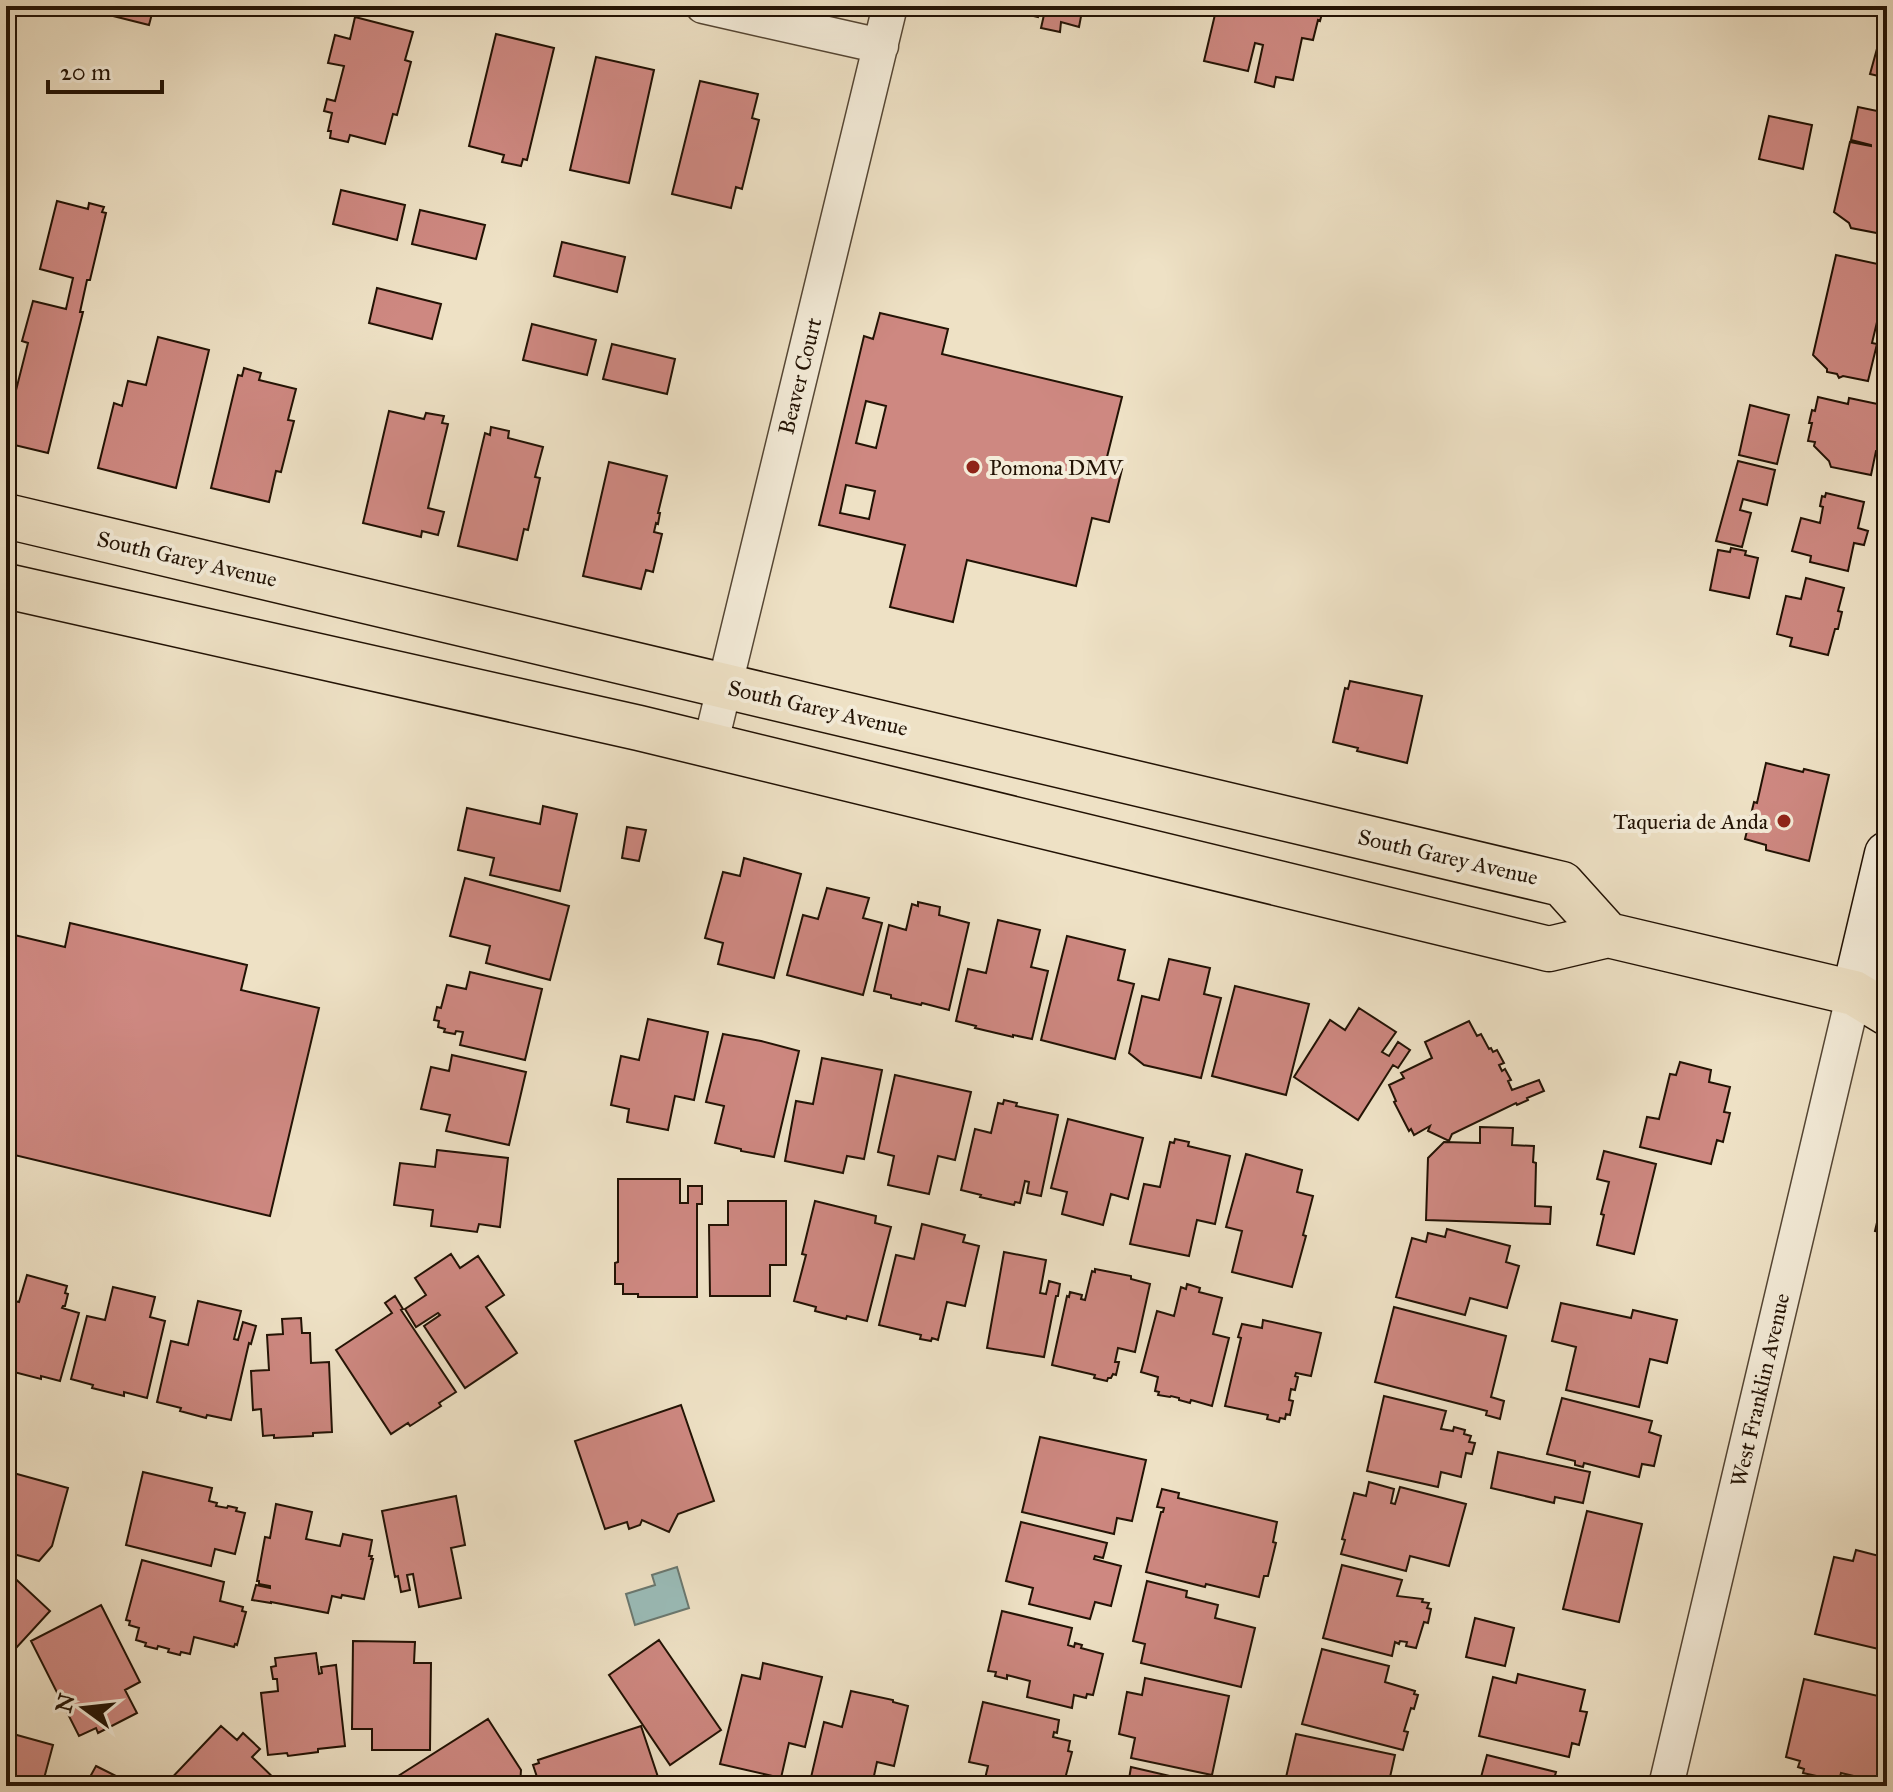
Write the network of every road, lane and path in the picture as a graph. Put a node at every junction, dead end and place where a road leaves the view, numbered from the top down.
1 (703, 6) edge
2 (890, 6) edge
3 (881, 46) junction
4 (6, 516) edge
5 (6, 586) edge
6 (724, 686) junction
7 (710, 746) junction
8 (1887, 854) edge
9 (1608, 935) junction
10 (1876, 998) edge
11 (1666, 1786) edge

1 - 3 street
2 - 3 street, Beaver Court
3 - 6 street, Beaver Court
4 - 6 main road, South Garey Avenue
5 - 7 main road
6 - 7 street, Beaver Court
6 - 9 main road, South Garey Avenue
7 - 9 main road
8 - 10 street
9 - 10 main road
10 - 11 street, West Franklin Avenue

